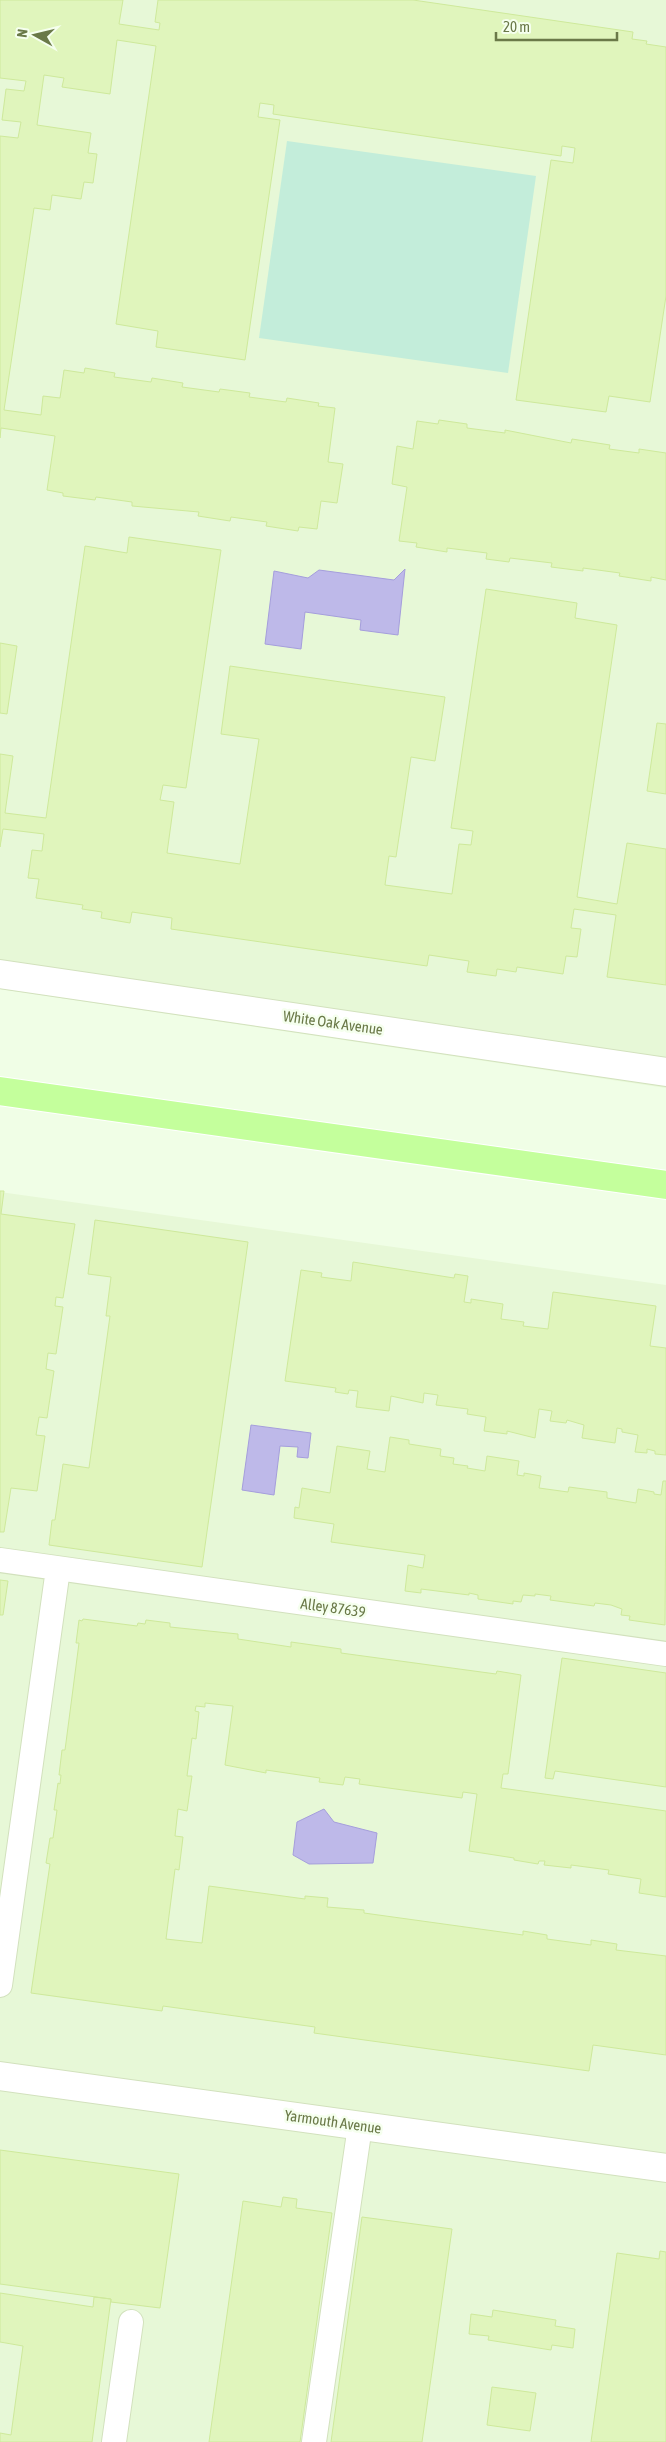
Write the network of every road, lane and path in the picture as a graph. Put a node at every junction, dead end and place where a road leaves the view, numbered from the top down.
1 (0, 974) edge
2 (666, 1072) edge
3 (0, 1091) edge
4 (666, 1185) edge
5 (0, 1560) edge
6 (58, 1569) junction
7 (666, 1654) edge
8 (0, 1985) edge
9 (0, 2076) edge
10 (360, 2126) junction
11 (666, 2168) edge
12 (131, 2322) dead end
13 (114, 2442) edge
14 (314, 2442) edge

1 - 2 street, White Oak Avenue
3 - 4 main road
5 - 6 lane, Alley 87639
6 - 7 lane, Alley 87639
6 - 8 lane
9 - 10 street, Yarmouth Avenue
10 - 11 street, Yarmouth Avenue
10 - 14 lane
12 - 13 lane

